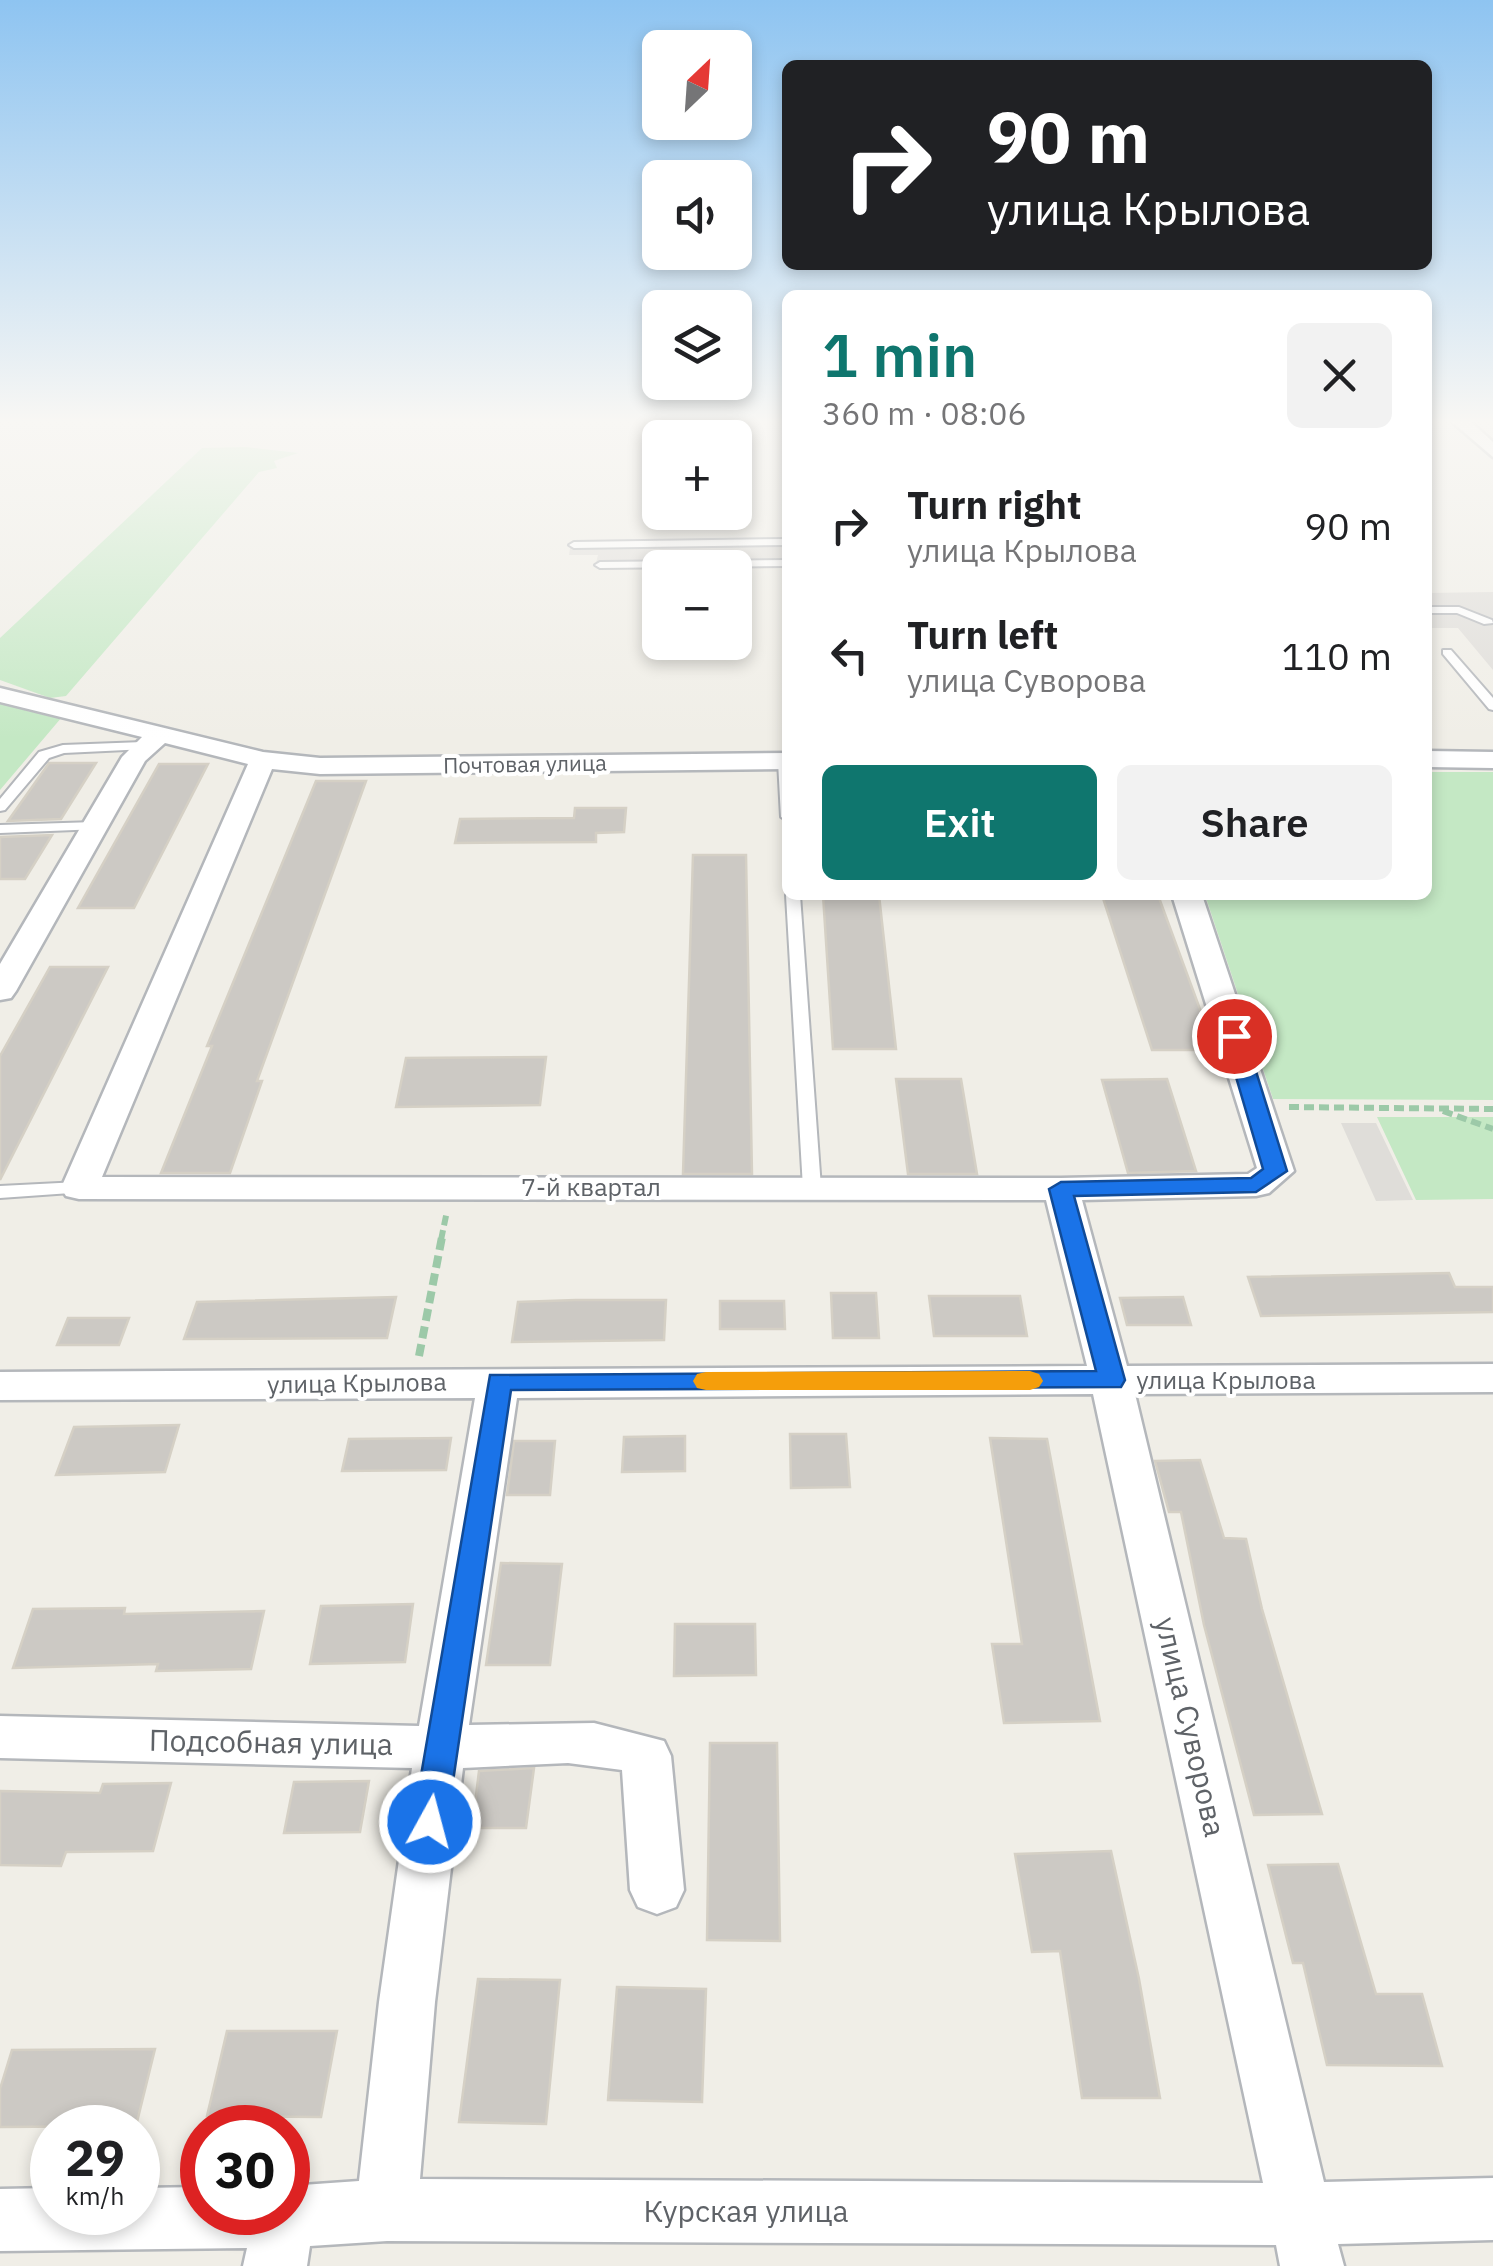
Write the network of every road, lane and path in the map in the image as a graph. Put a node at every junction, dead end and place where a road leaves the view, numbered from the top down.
1 (782, 542) edge
2 (574, 545) dead end
3 (782, 563) edge
4 (600, 566) dead end
5 (1432, 610) edge
6 (1491, 624) edge
7 (1448, 652) dead end
8 (0, 695) edge
9 (1493, 706) edge
10 (150, 741) junction
11 (1432, 759) edge
12 (262, 760) junction
13 (782, 760) edge
14 (1493, 760) edge
15 (0, 806) edge
16 (95, 826) junction
17 (0, 829) edge
18 (792, 900) edge
19 (1189, 900) edge
20 (0, 990) edge
21 (1258, 1107) junction
22 (1438, 1109) junction
23 (1493, 1109) edge
24 (1493, 1128) edge
25 (452, 1186) junction
26 (78, 1188) junction
27 (812, 1188) junction
28 (1061, 1189) junction
29 (0, 1192) edge
30 (1493, 1378) edge
31 (1111, 1380) junction
32 (499, 1381) junction
33 (414, 1383) junction
34 (0, 1386) edge
35 (0, 1737) edge
36 (439, 1748) junction
37 (656, 1890) dead end
38 (1493, 2209) edge
39 (388, 2210) junction
40 (0, 2220) edge
41 (1307, 2240) edge
42 (279, 2242) edge

1 - 2 lane
3 - 4 lane
5 - 6 lane
7 - 9 lane
8 - 10 street, Почтовая улица
10 - 12 street, Почтовая улица
10 - 15 lane
10 - 16 street
11 - 14 street
12 - 13 street, Почтовая улица
12 - 26 street
16 - 17 lane
16 - 20 street
18 - 27 lane
19 - 21 street, 7-й квартал
21 - 22 path
21 - 28 street, 7-й квартал
22 - 23 path
22 - 24 path
25 - 26 street, 7-й квартал
25 - 27 street, 7-й квартал
25 - 33 path
26 - 29 lane
27 - 28 street, 7-й квартал
28 - 31 street, улица Суворова
30 - 31 street, улица Крылова
31 - 32 street, улица Крылова
31 - 41 street, улица Суворова
32 - 33 street, улица Крылова
32 - 36 street
33 - 34 street, улица Крылова
35 - 36 street, Подсобная улица
36 - 37 street, Подсобная улица
36 - 39 street
38 - 41 street, Курская улица
39 - 41 street, Курская улица
39 - 42 street, Курская улица
40 - 42 street, Курская улица

